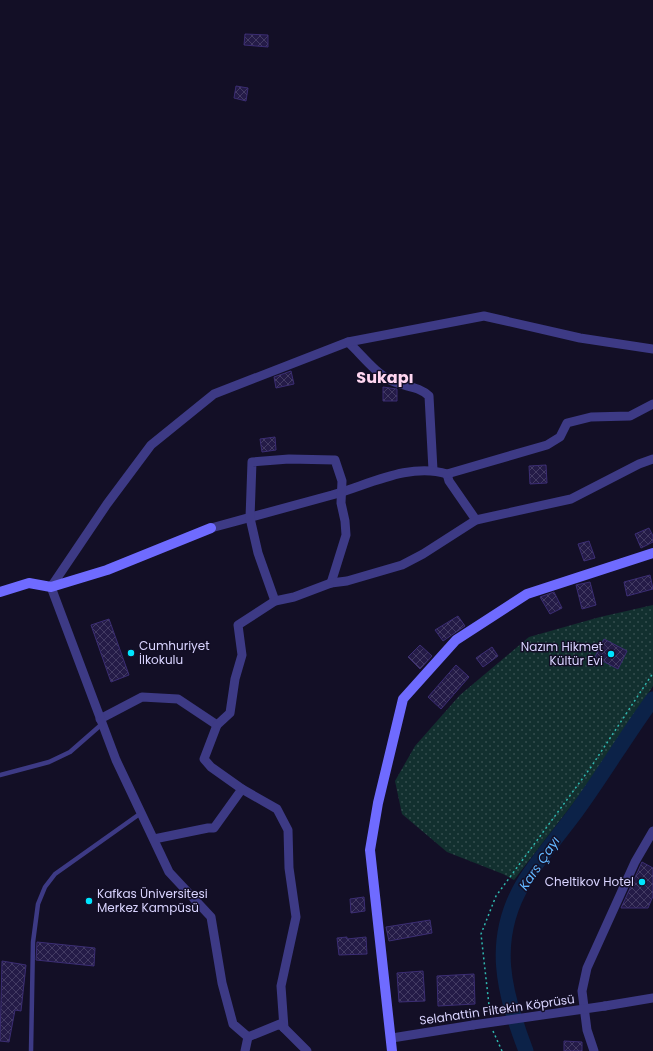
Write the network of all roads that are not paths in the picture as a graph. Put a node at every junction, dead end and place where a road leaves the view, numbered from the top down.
1 (348, 342) junction
2 (653, 349) edge
3 (653, 404) edge
4 (653, 459) edge
5 (433, 470) junction
6 (447, 474) junction
7 (341, 492) junction
8 (250, 518) junction
9 (476, 520) junction
10 (211, 528) joint
11 (653, 553) edge
12 (331, 583) junction
13 (51, 587) junction
14 (0, 592) edge
15 (275, 601) junction
16 (101, 721) junction
17 (216, 725) junction
18 (0, 775) edge
19 (242, 789) junction
20 (141, 813) junction
21 (653, 831) edge
22 (154, 839) junction
23 (653, 998) edge
24 (284, 1028) junction
25 (248, 1037) junction
26 (392, 1038) junction
27 (31, 1051) edge
28 (245, 1051) edge
29 (307, 1051) edge
30 (392, 1051) edge
31 (594, 1051) edge

1 - 2 street
1 - 5 street
1 - 13 street
3 - 6 street
4 - 9 street
5 - 6 street
5 - 7 street
6 - 9 street
7 - 8 street
7 - 8 street
7 - 12 street
8 - 10 street
8 - 15 street
9 - 12 street
10 - 13 street
11 - 26 street
12 - 15 street
13 - 14 street
13 - 16 street
15 - 17 street
16 - 17 street
16 - 18 lane
16 - 20 street
17 - 19 street
19 - 22 street
19 - 24 street
20 - 22 street
20 - 27 lane
21 - 31 street
22 - 25 street
23 - 26 street, Selahattin Filtekin Köprüsü, bridge
24 - 25 street
24 - 29 street
25 - 28 street
26 - 30 street

